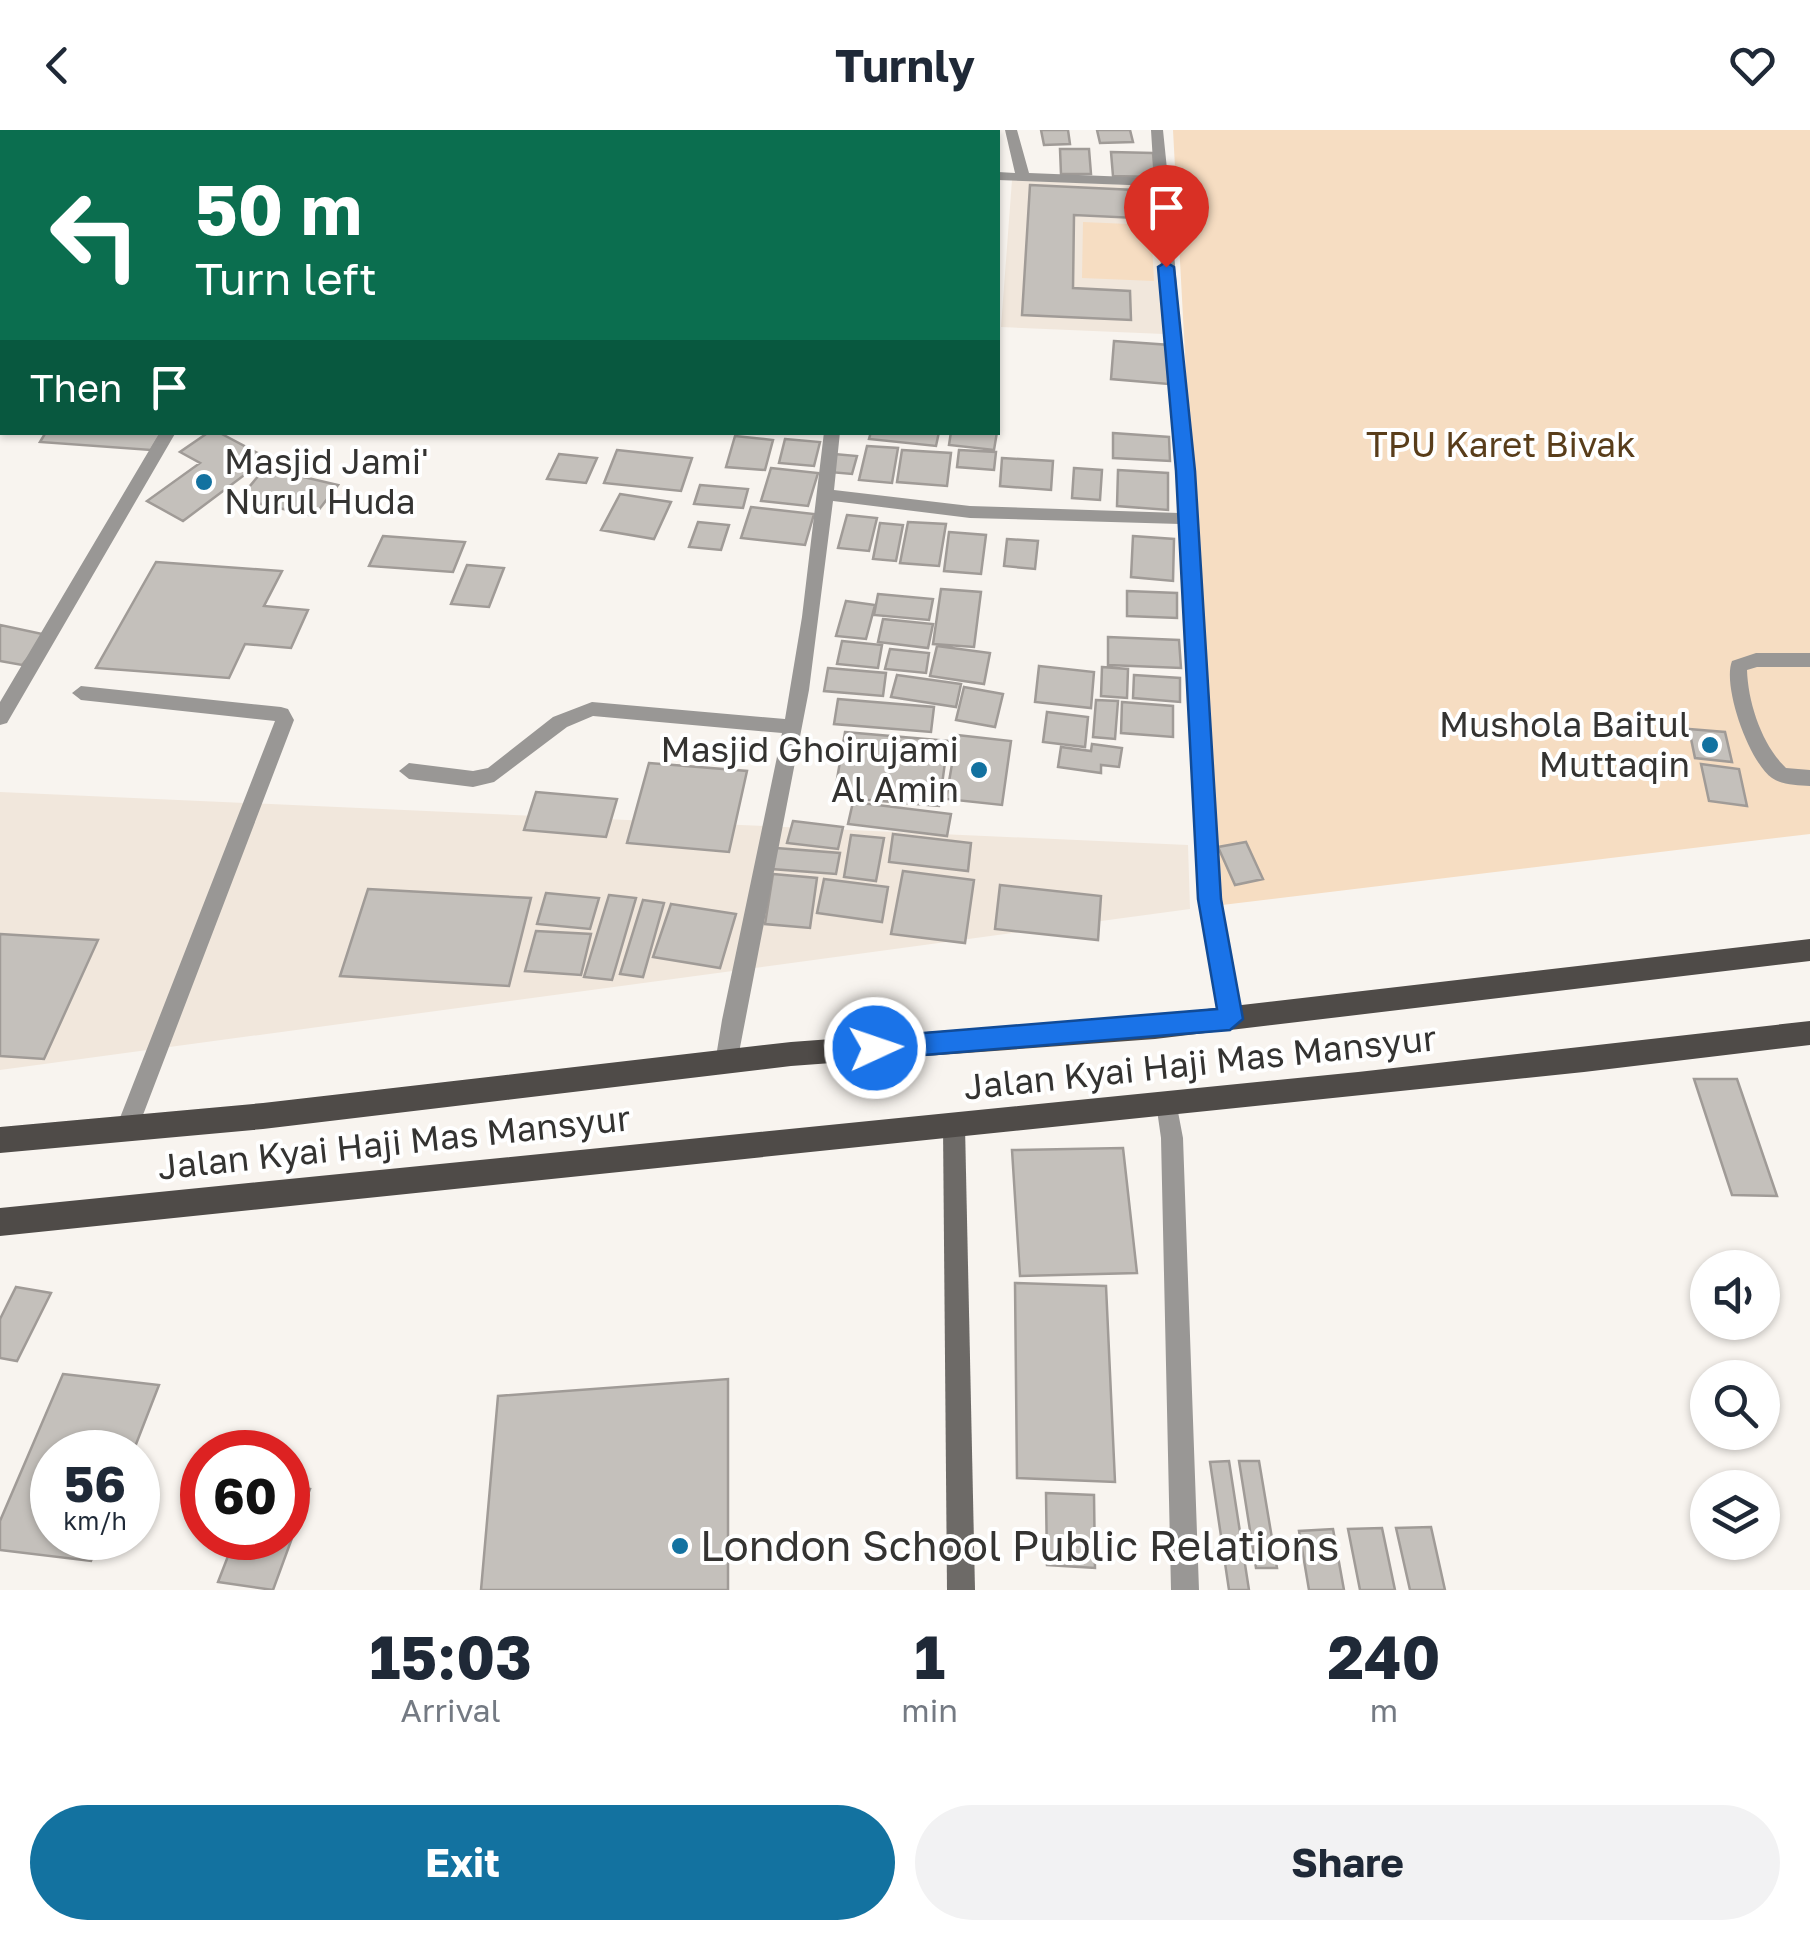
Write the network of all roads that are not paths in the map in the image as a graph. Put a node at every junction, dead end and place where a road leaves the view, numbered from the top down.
1 (1011, 130) edge
2 (1158, 130) edge
3 (1000, 176) edge
4 (1023, 177) junction
5 (1164, 182) junction
6 (166, 435) edge
7 (832, 435) edge
8 (825, 495) junction
9 (1187, 519) junction
10 (1810, 660) edge
11 (81, 693) dead end
12 (0, 718) edge
13 (793, 728) junction
14 (409, 770) dead end
15 (1810, 778) edge
16 (1810, 939) edge
17 (1810, 950) edge
18 (1757, 956) junction
19 (1230, 1019) junction
20 (1810, 1033) edge
21 (726, 1063) junction
22 (1167, 1103) junction
23 (954, 1126) junction
24 (127, 1128) junction
25 (0, 1140) edge
26 (0, 1222) edge
27 (961, 1590) edge
28 (1185, 1590) edge

1 - 4 street
2 - 5 street
3 - 4 street
4 - 5 street
5 - 9 street
6 - 12 street
7 - 8 street
8 - 9 street
8 - 13 street
9 - 19 street
10 - 15 street
11 - 24 street
13 - 14 street
13 - 21 street
16 - 18 main road, Jalan Kyai Haji Mas Mansyur
17 - 18 main road, Jalan Kyai Haji Mas Mansyur
18 - 19 main road, Jalan Kyai Haji Mas Mansyur
19 - 21 main road, Jalan Kyai Haji Mas Mansyur
20 - 22 main road, Jalan Kyai Haji Mas Mansyur
21 - 24 main road, Jalan Kyai Haji Mas Mansyur
22 - 23 main road, Jalan Kyai Haji Mas Mansyur
22 - 28 street
23 - 26 main road, Jalan Kyai Haji Mas Mansyur
23 - 27 street
24 - 25 main road, Jalan Kyai Haji Mas Mansyur

